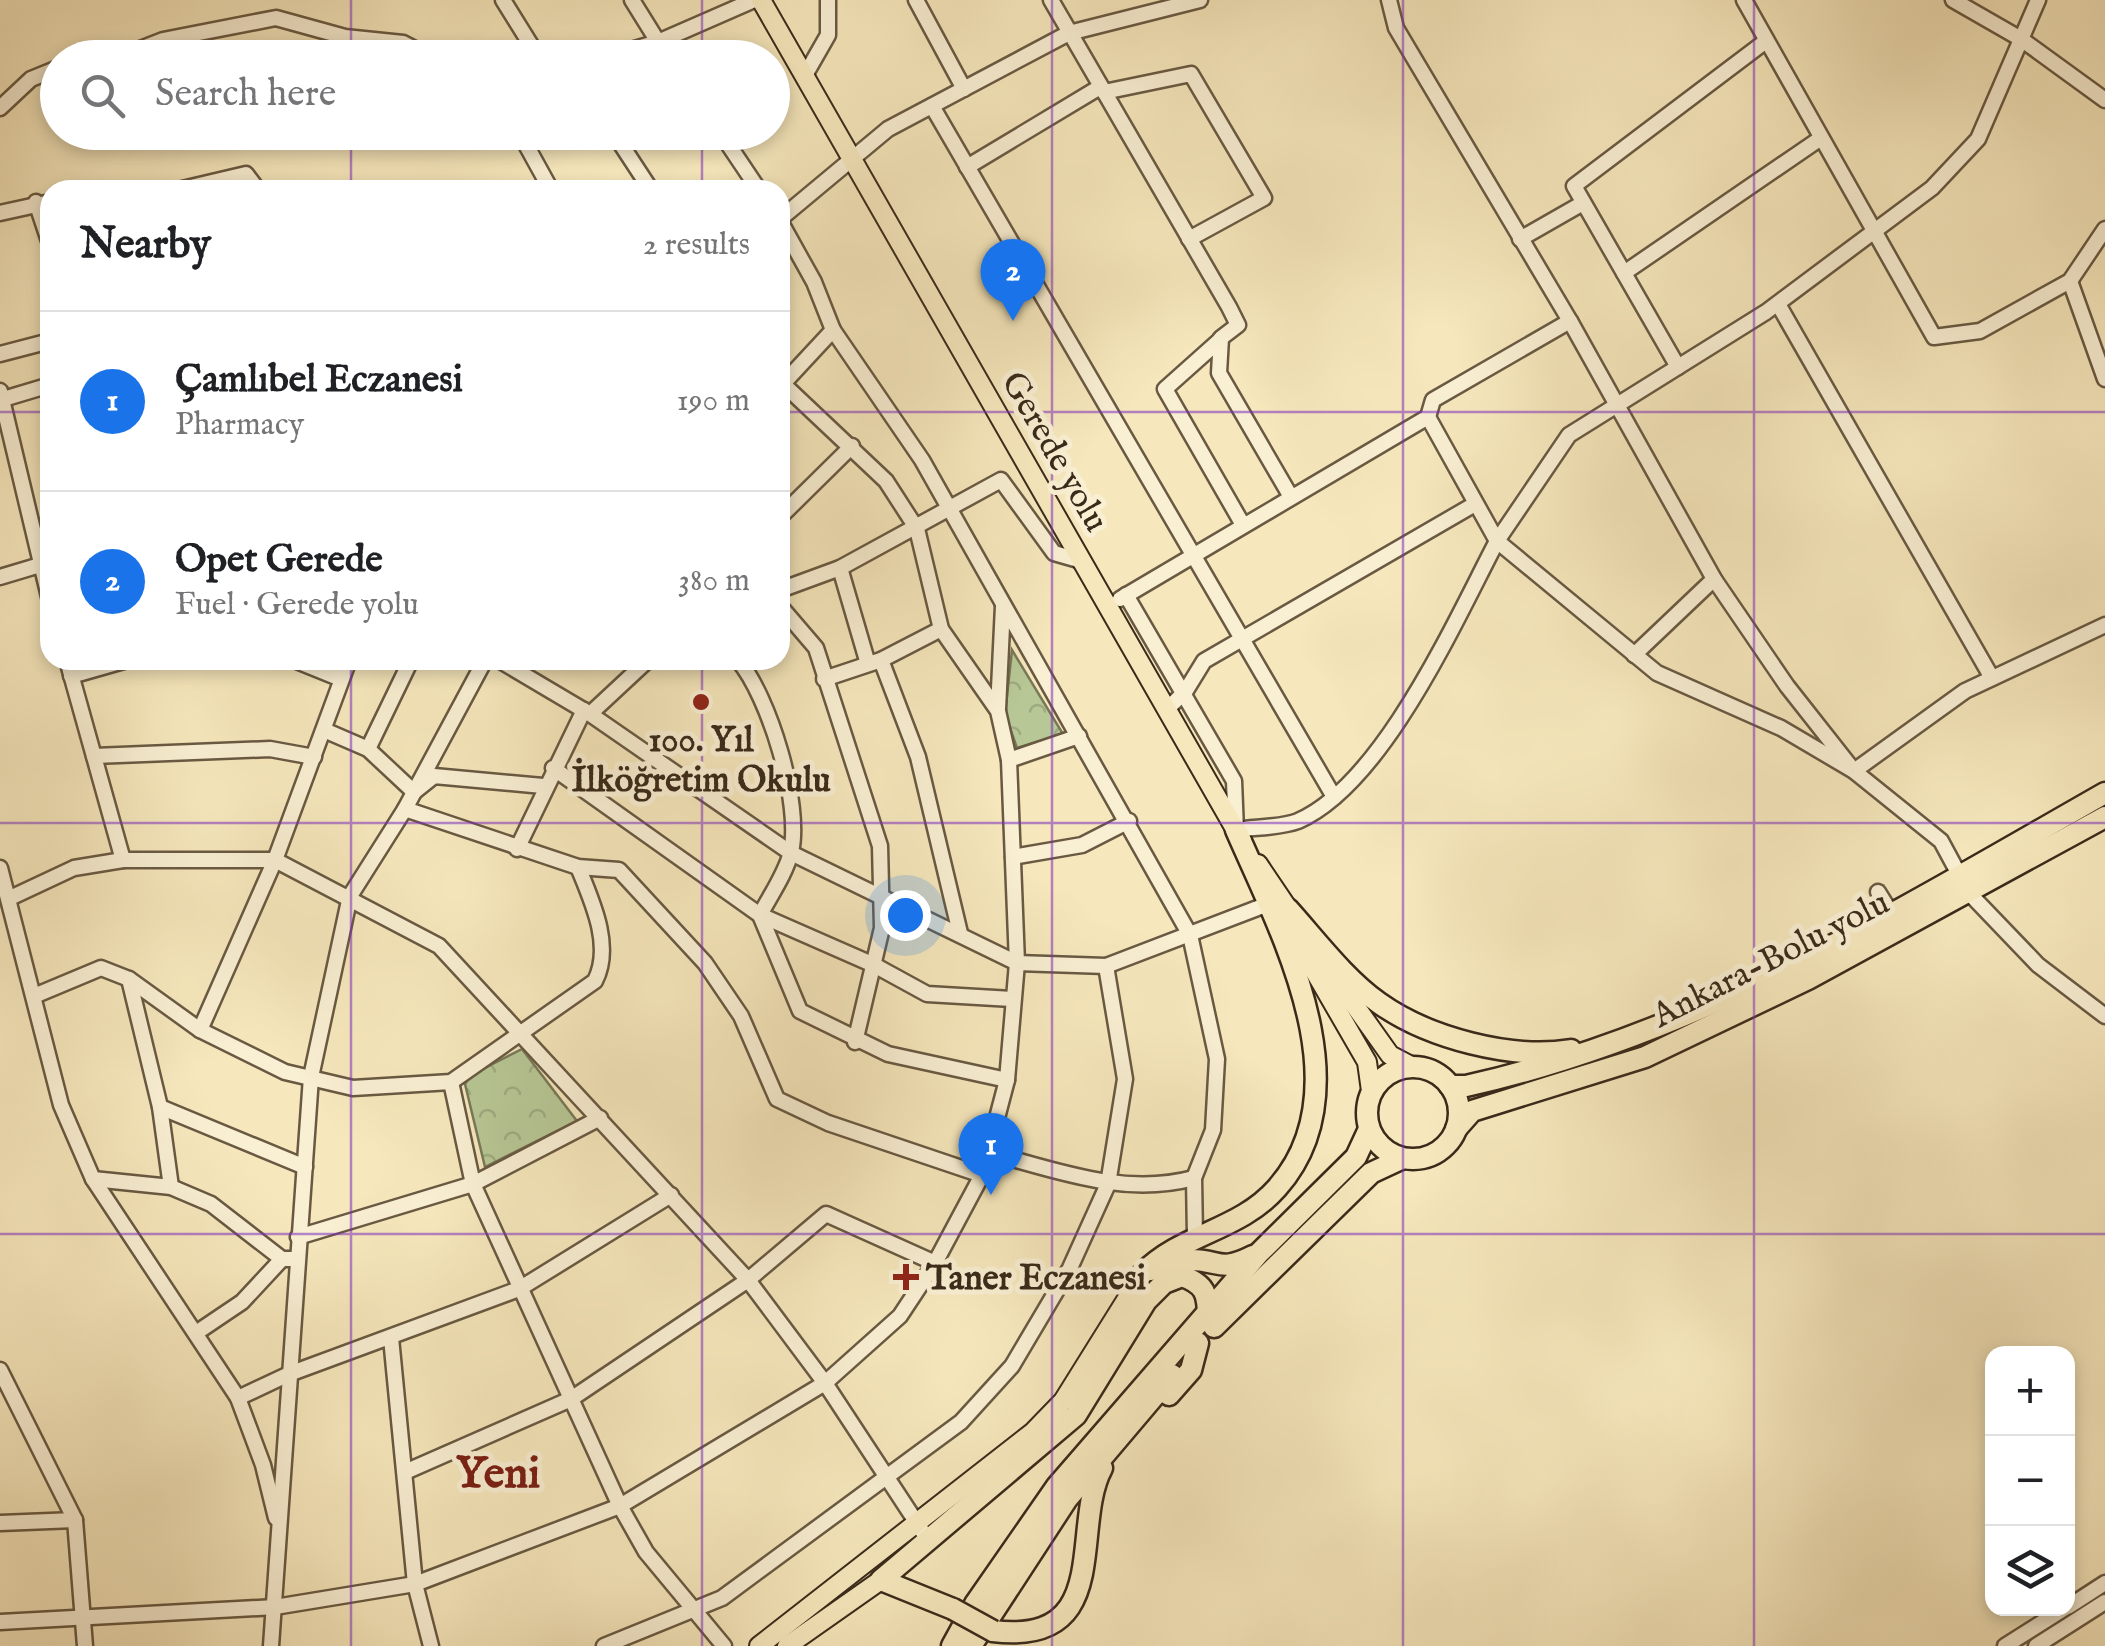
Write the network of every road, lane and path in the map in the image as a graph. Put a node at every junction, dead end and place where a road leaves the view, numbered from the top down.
1 (503, 0) edge
2 (632, 0) edge
3 (758, 0) edge
4 (828, 0) edge
5 (916, 0) edge
6 (1051, 0) edge
7 (1200, 0) edge
8 (1389, 0) edge
9 (1744, 0) edge
10 (1953, 0) edge
11 (2038, 0) edge
12 (1157, 5) edge
13 (1069, 33) junction
14 (2021, 38) junction
15 (162, 40) edge
16 (373, 40) edge
17 (528, 40) edge
18 (657, 40) edge
19 (663, 40) edge
20 (782, 40) edge
21 (1766, 40) junction
22 (790, 54) edge
23 (40, 75) edge
24 (804, 77) junction
25 (964, 89) junction
26 (1102, 90) junction
27 (2105, 100) edge
28 (932, 106) junction
29 (0, 108) edge
30 (1820, 138) junction
31 (529, 150) edge
32 (625, 150) edge
33 (732, 150) edge
34 (852, 162) junction
35 (967, 167) junction
36 (220, 180) edge
37 (250, 180) edge
38 (546, 180) edge
39 (644, 180) edge
40 (752, 180) edge
41 (1583, 202) junction
42 (40, 203) edge
43 (790, 212) edge
44 (0, 213) edge
45 (2105, 229) edge
46 (1873, 232) junction
47 (790, 238) edge
48 (1190, 239) junction
49 (1520, 239) junction
50 (1624, 272) junction
51 (2070, 281) junction
52 (1778, 304) junction
53 (1570, 321) junction
54 (833, 330) junction
55 (1222, 338) junction
56 (40, 344) edge
57 (0, 354) edge
58 (1678, 367) junction
59 (790, 375) edge
60 (2105, 379) edge
61 (40, 388) edge
62 (790, 392) edge
63 (1, 397) edge
64 (1618, 404) junction
65 (1428, 417) junction
66 (852, 446) junction
67 (1291, 497) junction
68 (1475, 504) junction
69 (790, 507) edge
70 (951, 512) junction
71 (1243, 526) junction
72 (916, 529) junction
73 (1497, 541) junction
74 (40, 545) edge
75 (1193, 554) junction
76 (1082, 561) junction
77 (40, 565) edge
78 (840, 568) junction
79 (0, 577) edge
80 (1714, 579) junction
81 (790, 586) edge
82 (1126, 595) junction
83 (1003, 605) junction
84 (1108, 606) junction
85 (790, 618) edge
86 (2105, 625) edge
87 (941, 629) junction
88 (1242, 639) junction
89 (1634, 655) junction
90 (874, 662) junction
91 (70, 670) edge
92 (92, 670) edge
93 (319, 670) edge
94 (344, 670) edge
95 (407, 670) edge
96 (481, 670) edge
97 (516, 670) edge
98 (634, 670) edge
99 (746, 670) edge
100 (71, 676) junction
101 (1992, 678) junction
102 (341, 679) junction
103 (824, 680) junction
104 (1185, 692) junction
105 (1168, 708) junction
106 (998, 711) junction
107 (587, 712) junction
108 (324, 730) junction
109 (1079, 736) junction
110 (368, 749) junction
111 (94, 756) junction
112 (314, 757) junction
113 (1009, 760) junction
114 (553, 768) junction
115 (1854, 772) junction
116 (544, 786) junction
117 (414, 792) junction
118 (2105, 793) edge
119 (1334, 797) junction
120 (405, 809) junction
121 (2105, 818) edge
122 (1129, 821) junction
123 (1236, 830) junction
124 (517, 849) junction
125 (791, 853) junction
126 (1012, 857) junction
127 (123, 860) junction
128 (276, 860) junction
129 (0, 868) edge
130 (578, 868) junction
131 (1965, 884) junction
132 (1878, 892) dead end
133 (350, 896) junction
134 (884, 897) junction
135 (10, 898) junction
136 (1278, 904) junction
137 (1891, 914) junction
138 (760, 915) junction
139 (960, 933) junction
140 (1190, 935) junction
141 (1016, 963) junction
142 (874, 965) junction
143 (1106, 966) junction
144 (129, 980) junction
145 (34, 996) junction
146 (1012, 1000) junction
147 (2105, 1016) edge
148 (200, 1030) junction
149 (522, 1032) junction
150 (855, 1042) junction
151 (1622, 1042) junction
152 (1411, 1066) junction
153 (311, 1077) junction
154 (1007, 1080) junction
155 (451, 1082) junction
156 (1450, 1086) junction
157 (1371, 1092) junction
158 (160, 1107) junction
159 (600, 1118) junction
160 (1369, 1130) junction
161 (1456, 1130) junction
162 (987, 1152) junction
163 (1401, 1159) junction
164 (305, 1167) junction
165 (982, 1175) junction
166 (1194, 1178) junction
167 (93, 1180) junction
168 (472, 1184) junction
169 (1108, 1184) junction
170 (171, 1186) junction
171 (671, 1195) junction
172 (298, 1236) junction
173 (1194, 1237) junction
174 (1259, 1253) junction
175 (289, 1259) junction
176 (935, 1262) junction
177 (1143, 1272) junction
178 (748, 1280) junction
179 (519, 1289) junction
180 (1208, 1317) junction
181 (196, 1334) junction
182 (391, 1338) junction
183 (1198, 1342) junction
184 (0, 1370) edge
185 (289, 1374) junction
186 (826, 1383) junction
187 (238, 1398) junction
188 (570, 1399) junction
189 (405, 1472) junction
190 (886, 1476) junction
191 (620, 1506) junction
192 (75, 1520) junction
193 (0, 1523) edge
194 (922, 1531) junction
195 (279, 1534) junction
196 (881, 1580) junction
197 (415, 1584) junction
198 (2105, 1584) edge
199 (2075, 1602) edge
200 (2105, 1602) edge
201 (274, 1607) junction
202 (693, 1607) junction
203 (2053, 1616) edge
204 (84, 1617) junction
205 (0, 1622) edge
206 (2041, 1644) edge
207 (85, 1646) edge
208 (272, 1646) edge
209 (431, 1646) edge
210 (604, 1646) edge
211 (724, 1646) edge
212 (759, 1646) edge
213 (787, 1646) edge
214 (952, 1646) edge
215 (971, 1646) edge
216 (2005, 1646) edge

1 - 17 street
2 - 18 street
3 - 19 street
3 - 20 main road, Gerede yolu
4 - 24 street
5 - 25 street
6 - 13 street
7 - 12 street
8 - 49 street
9 - 21 street
10 - 14 street
11 - 14 street
12 - 13 street
13 - 25 street
13 - 26 street
14 - 27 street
14 - 46 street
15 - 16 street
21 - 30 street
21 - 41 street
22 - 24 main road, Gerede yolu
23 - 29 street
24 - 34 main road, Gerede yolu
25 - 28 street
26 - 35 street
26 - 48 street
26 - 48 street
28 - 34 street
28 - 35 street
30 - 46 street
30 - 50 street
31 - 38 street
32 - 39 street
33 - 40 street
34 - 43 street
34 - 76 main road, Gerede yolu
35 - 75 street
36 - 37 street
41 - 49 street
41 - 50 street
42 - 44 street
45 - 51 street
46 - 51 street
46 - 52 street
47 - 54 street
48 - 55 street
49 - 53 street
50 - 58 street
51 - 60 street
52 - 58 street
52 - 101 street
53 - 64 street
53 - 65 street
54 - 59 street
54 - 70 street
55 - 67 street
55 - 71 street
56 - 57 street
58 - 64 street
61 - 63 street
62 - 66 street
63 - 74 street
64 - 73 street
64 - 80 street
65 - 67 street
65 - 68 street
66 - 69 street
66 - 72 street
67 - 71 street
68 - 73 street
68 - 88 street
70 - 72 street
70 - 76 street
70 - 83 street
71 - 75 street
72 - 78 street
72 - 87 street
73 - 89 street
73 - 119 street
75 - 82 street
75 - 88 street
76 - 84 main road, Gerede yolu
77 - 79 street
78 - 81 street
78 - 90 street
80 - 89 street
80 - 115 street
82 - 84 street
82 - 104 street
83 - 106 street
83 - 109 street
84 - 105 main road, Gerede yolu
85 - 103 street
86 - 101 street
87 - 90 street
87 - 106 street
88 - 104 street
88 - 119 street
89 - 115 street
90 - 103 street
90 - 139 street
91 - 100 street
92 - 100 street
93 - 102 street
94 - 102 street
95 - 110 street
96 - 117 street
97 - 107 street
98 - 107 street
99 - 125 street
100 - 111 street
101 - 115 street
102 - 108 street
103 - 134 street
104 - 105 street
104 - 123 street
105 - 123 main road, Gerede yolu
106 - 113 street
107 - 114 street
107 - 125 street
108 - 110 street
108 - 112 street
109 - 113 street
109 - 122 street
110 - 117 street
111 - 112 street
111 - 127 street
112 - 128 street
113 - 126 street
114 - 116 street
114 - 138 street
115 - 131 street
116 - 117 street
116 - 124 street
117 - 120 street
118 - 131 highway, Ankara-Bolu yolu
119 - 123 street
120 - 124 street
120 - 133 street
121 - 131 highway, Ankara-Bolu yolu
122 - 126 street
122 - 140 street
123 - 136 highway
124 - 130 street
125 - 134 street
125 - 138 street
126 - 141 street
127 - 128 street
127 - 135 street
128 - 133 street
128 - 148 street
129 - 135 street
130 - 149 street
130 - 165 street
131 - 137 highway, Ankara-Bolu yolu
131 - 147 street
131 - 161 highway, Ankara-Bolu yolu
132 - 137 street
133 - 149 street
133 - 153 street
134 - 139 street
134 - 142 street
135 - 145 street
136 - 140 street
136 - 151 highway
136 - 152 main road
136 - 157 main road
136 - 173 highway
137 - 151 highway, Ankara-Bolu yolu
138 - 142 street
138 - 150 street
139 - 141 street
140 - 143 street
140 - 166 street
141 - 143 street
141 - 146 street
142 - 146 street
142 - 150 street
143 - 169 street
144 - 145 street
144 - 148 street
144 - 158 street
145 - 167 street
146 - 154 street
148 - 153 street
149 - 155 street
149 - 159 street
150 - 154 street
151 - 156 highway, Ankara-Bolu yolu
152 - 156 highway
152 - 157 highway
153 - 155 street
153 - 164 street
154 - 162 street
155 - 168 street
156 - 161 highway
157 - 160 highway
158 - 164 street
158 - 170 street
159 - 168 street
159 - 171 street
160 - 163 highway
160 - 174 highway
161 - 163 highway
162 - 165 street
162 - 169 street
163 - 183 highway
164 - 172 street
165 - 176 street
166 - 169 street
166 - 173 street
167 - 170 street
167 - 181 street
168 - 172 street
168 - 179 street
169 - 190 street
170 - 175 street
171 - 178 street
171 - 179 street
172 - 175 street
173 - 177 highway
174 - 177 highway
174 - 180 highway
175 - 181 street
175 - 185 street
176 - 178 street
176 - 186 street
177 - 194 main road
178 - 186 street
178 - 188 street
179 - 182 street
179 - 188 street
180 - 194 highway
180 - 214 highway
181 - 187 street
182 - 185 street
182 - 189 street
183 - 196 highway, bridge
183 - 215 highway
184 - 192 street
185 - 187 street
185 - 195 street
186 - 190 street
186 - 191 street
187 - 195 street
188 - 189 street
188 - 191 street
189 - 197 street
190 - 194 street
190 - 202 street
191 - 197 street
191 - 202 street
192 - 193 street
192 - 204 street
194 - 196 highway
194 - 212 main road
195 - 201 street
196 - 213 main road
197 - 201 street
197 - 209 street
198 - 199 street
200 - 206 street
201 - 204 street
201 - 208 street
202 - 210 street
202 - 211 street
203 - 216 street
204 - 205 street
204 - 207 street

